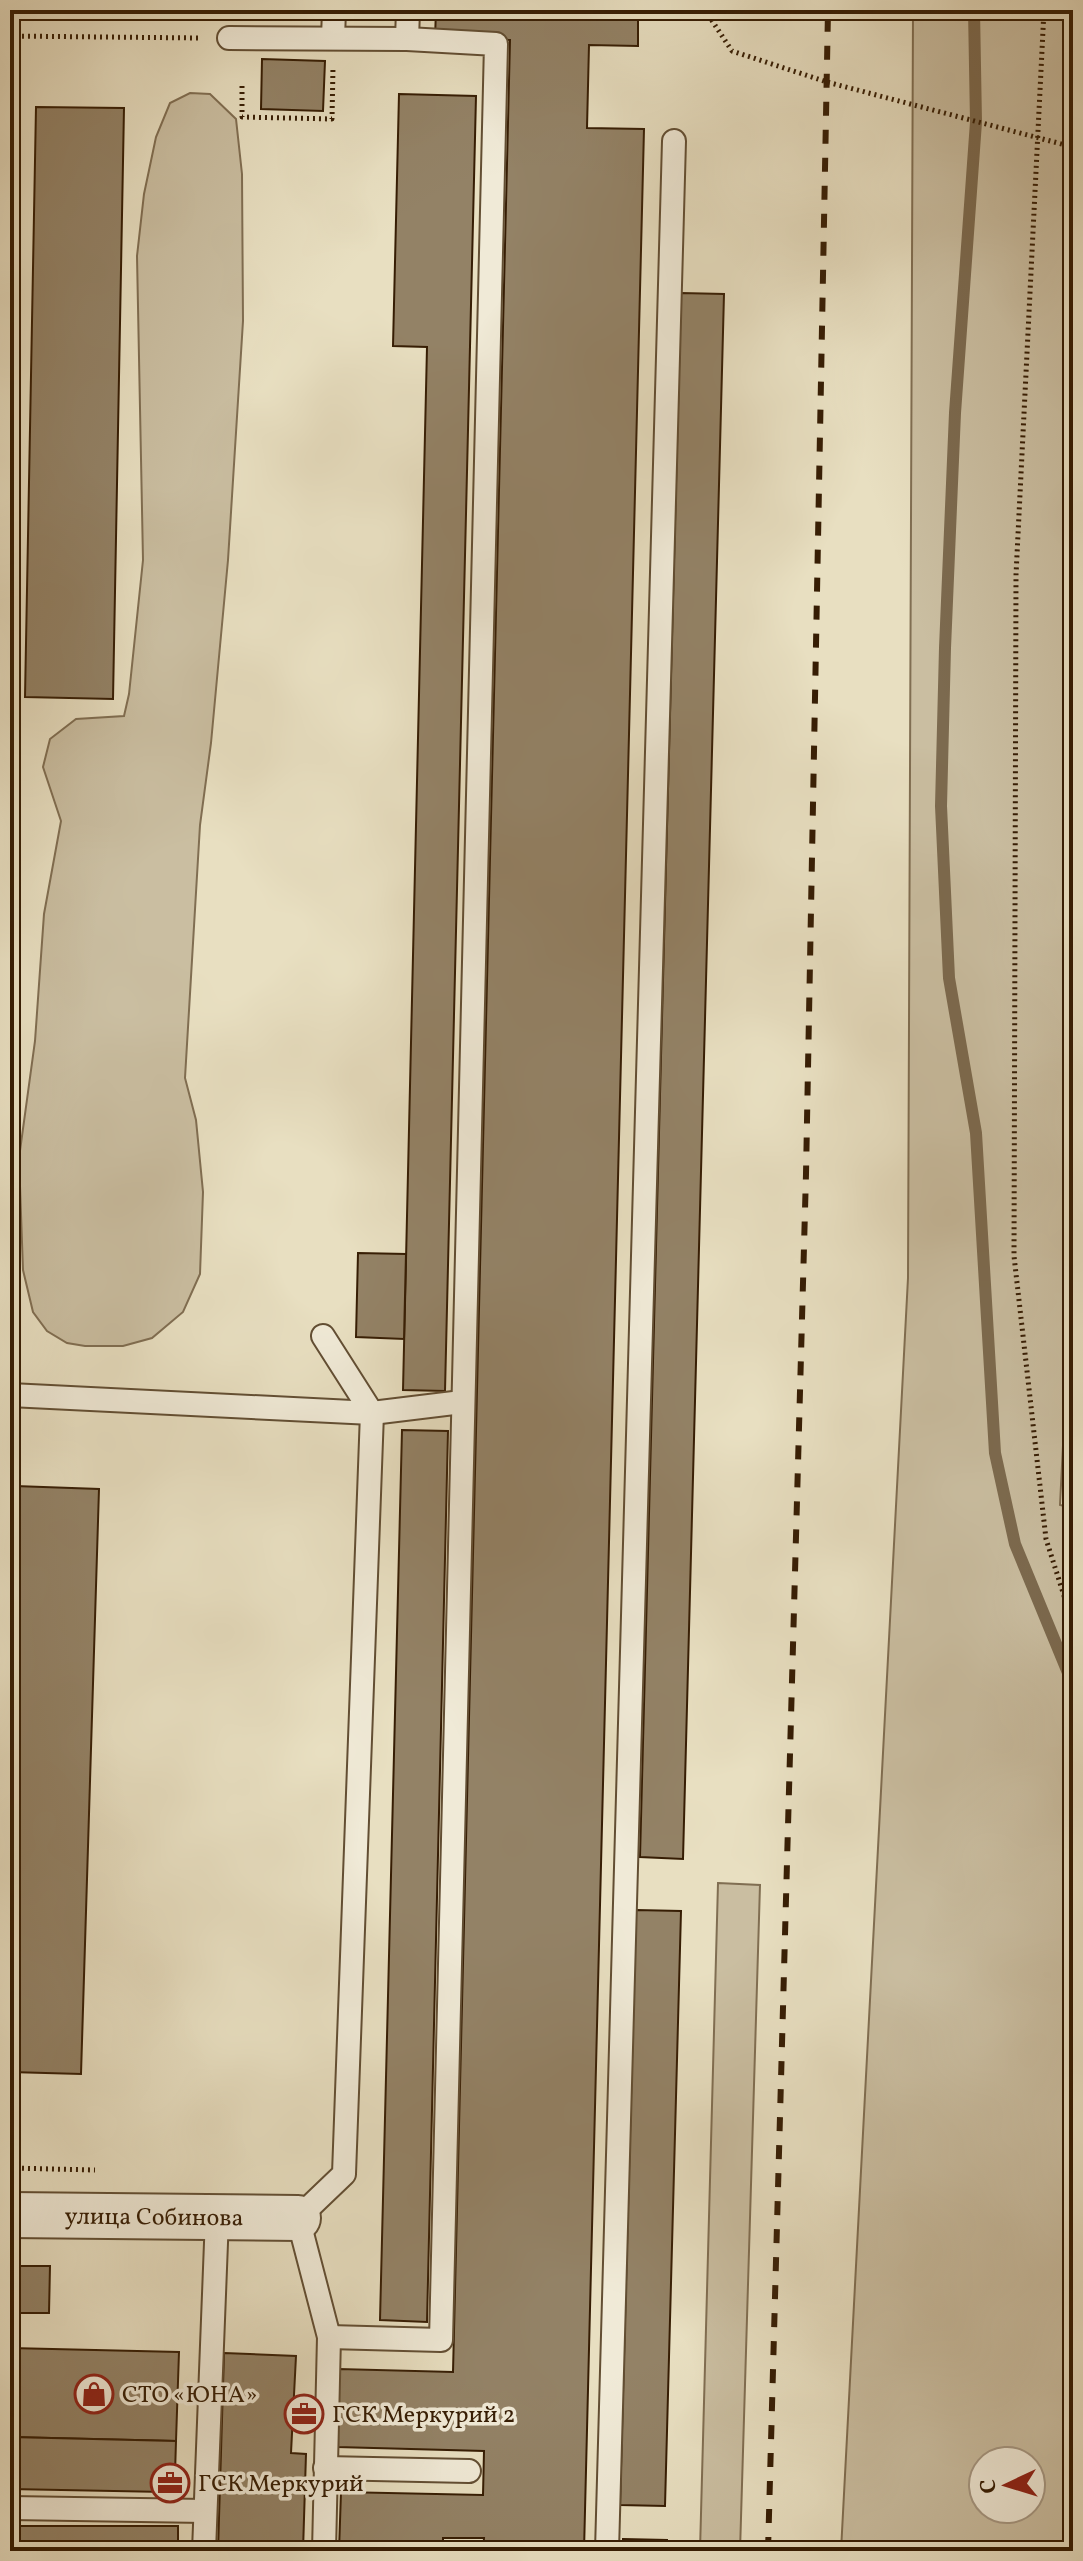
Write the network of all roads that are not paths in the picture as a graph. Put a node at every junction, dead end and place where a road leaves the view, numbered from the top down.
1 (334, 10) edge
2 (408, 10) edge
3 (229, 38) road end
4 (333, 38) junction
5 (407, 39) junction
6 (674, 141) dead end
7 (323, 1336) dead end
8 (10, 1395) edge
9 (462, 1402) junction
10 (372, 1413) junction
11 (10, 2215) edge
12 (217, 2217) junction
13 (298, 2218) junction
14 (329, 2337) junction
15 (325, 2468) junction
16 (469, 2471) dead end
17 (10, 2508) edge
18 (205, 2511) junction
19 (204, 2551) edge
20 (324, 2551) edge
21 (607, 2551) edge

1 - 4 lane
2 - 5 lane
3 - 4 lane
4 - 5 lane
5 - 9 lane
6 - 21 lane
7 - 10 lane
8 - 10 lane
9 - 10 lane
9 - 14 lane
10 - 13 lane
11 - 12 street, улица Собинова
12 - 13 street, улица Собинова
12 - 18 lane
13 - 14 lane
14 - 15 lane
15 - 16 lane
15 - 20 lane
17 - 18 lane
18 - 19 lane

